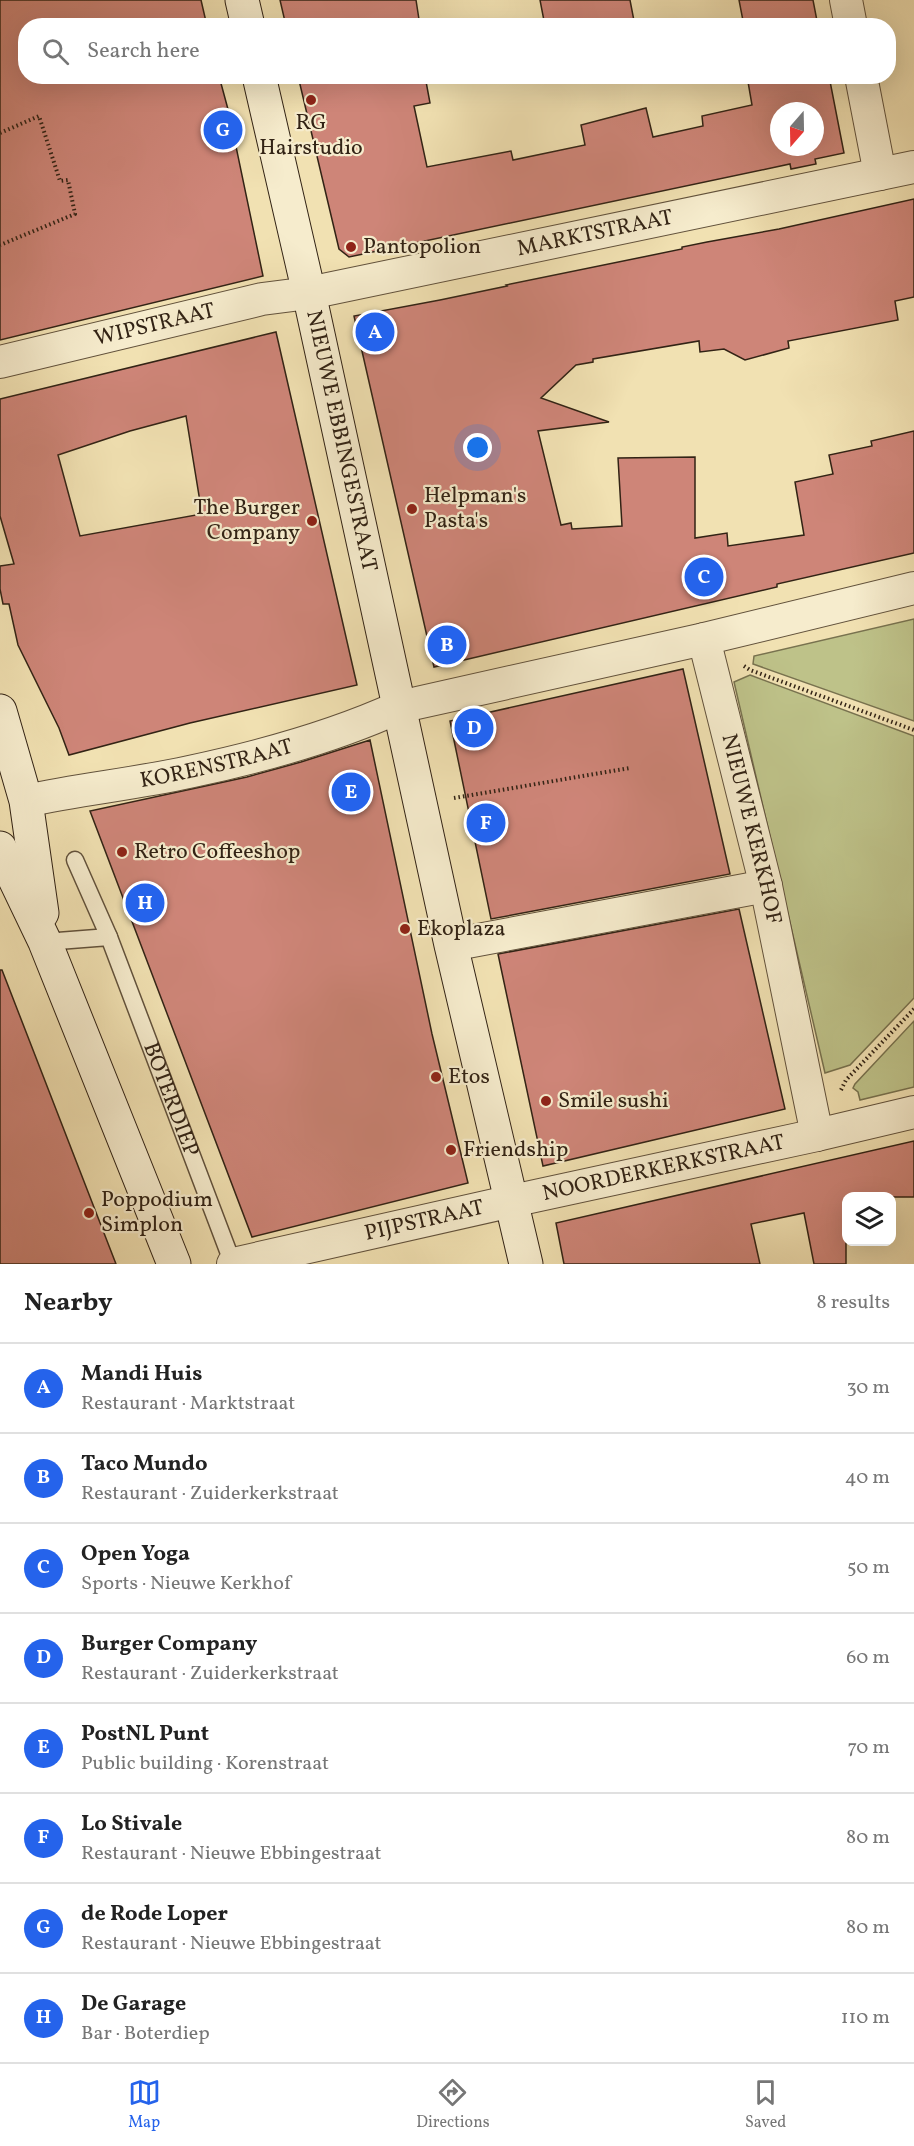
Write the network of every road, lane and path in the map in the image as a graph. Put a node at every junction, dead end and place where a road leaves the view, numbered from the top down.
1 (242, 0) edge
2 (846, 0) edge
3 (246, 18) edge
4 (849, 18) edge
5 (261, 84) edge
6 (863, 84) edge
7 (0, 133) edge
8 (914, 166) edge
9 (880, 174) junction
10 (0, 245) edge
11 (309, 293) junction
12 (0, 362) edge
13 (914, 588) edge
14 (704, 639) junction
15 (399, 707) junction
16 (0, 711) edge
17 (914, 730) edge
18 (630, 768) dead end
19 (26, 801) junction
20 (420, 804) junction
21 (0, 848) edge
22 (75, 860) dead end
23 (766, 886) junction
24 (109, 937) junction
25 (45, 942) junction
26 (451, 945) junction
27 (914, 1008) edge
28 (914, 1112) edge
29 (817, 1135) junction
30 (512, 1201) junction
31 (174, 1264) edge
32 (233, 1264) edge
33 (526, 1264) edge

1 - 3 street
2 - 4 street
5 - 11 street, NIEUWE EBBINGESTRAAT
6 - 9 street
7 - 10 path
8 - 9 street, MARKTSTRAAT
9 - 11 street, MARKTSTRAAT
11 - 12 street, WIPSTRAAT
11 - 15 street, NIEUWE EBBINGESTRAAT
13 - 14 street
14 - 15 street, KORENSTRAAT
14 - 17 path
14 - 23 street, NIEUWE KERKHOF
15 - 19 street, KORENSTRAAT
15 - 20 street, NIEUWE EBBINGESTRAAT
16 - 19 street
18 - 20 path
19 - 25 street
20 - 26 street, NIEUWE EBBINGESTRAAT
21 - 25 street
22 - 24 lane, BOTERDIEP
23 - 26 street
23 - 29 street, NIEUWE KERKHOF
24 - 25 lane
24 - 32 lane, BOTERDIEP
25 - 31 street
26 - 30 street, NIEUWE EBBINGESTRAAT
27 - 29 path
28 - 29 street
29 - 30 street, NOORDERKERKSTRAAT
30 - 32 street, PIJPSTRAAT
30 - 33 street, NIEUWE EBBINGESTRAAT

